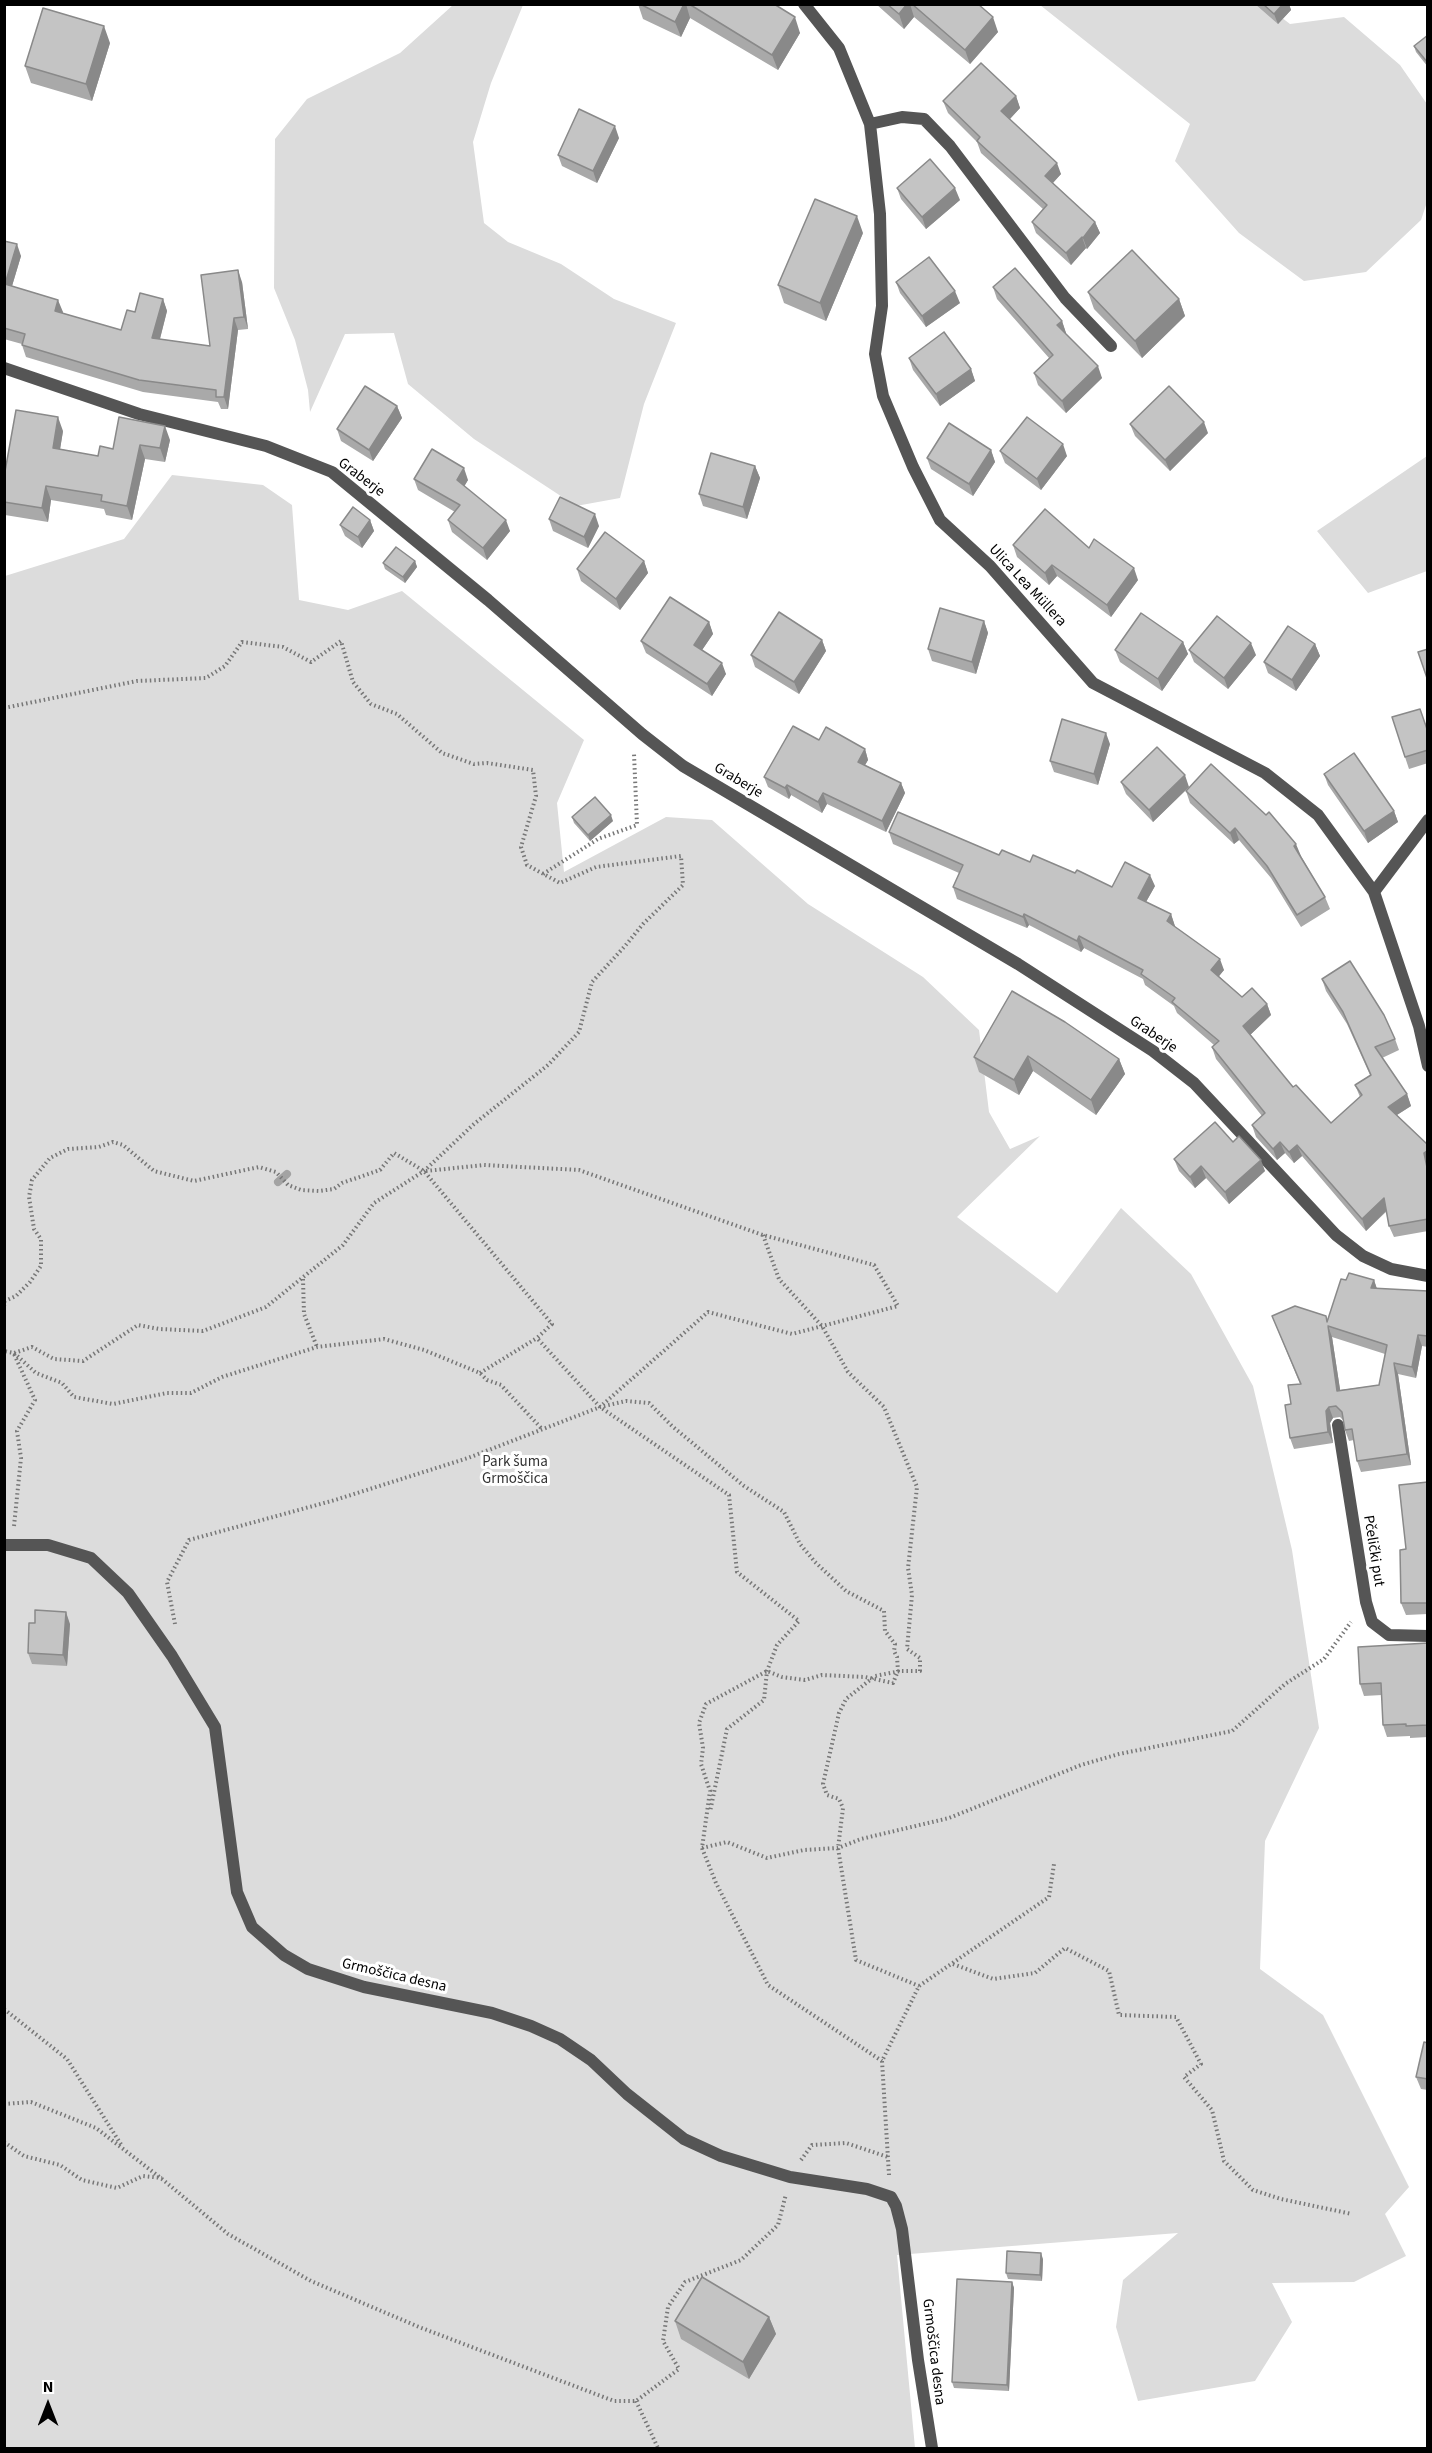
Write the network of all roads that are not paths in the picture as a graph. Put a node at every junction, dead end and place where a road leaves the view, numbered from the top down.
1 (804, 4) edge
2 (870, 124) junction
3 (1111, 346) dead end
4 (4, 368) edge
5 (1428, 820) edge
6 (1374, 892) junction
7 (1428, 1066) edge
8 (1428, 1276) edge
9 (1338, 1425) dead end
10 (8, 1545) edge
11 (1428, 1636) edge
12 (932, 2448) edge

1 - 2 street, Ulica Lea Müllera
2 - 3 street
2 - 6 street, Ulica Lea Müllera
4 - 8 street, Graberje
5 - 6 street
6 - 7 street, Ulica Lea Müllera
9 - 11 street, Pčelički put
10 - 12 street, Grmoščica desna

